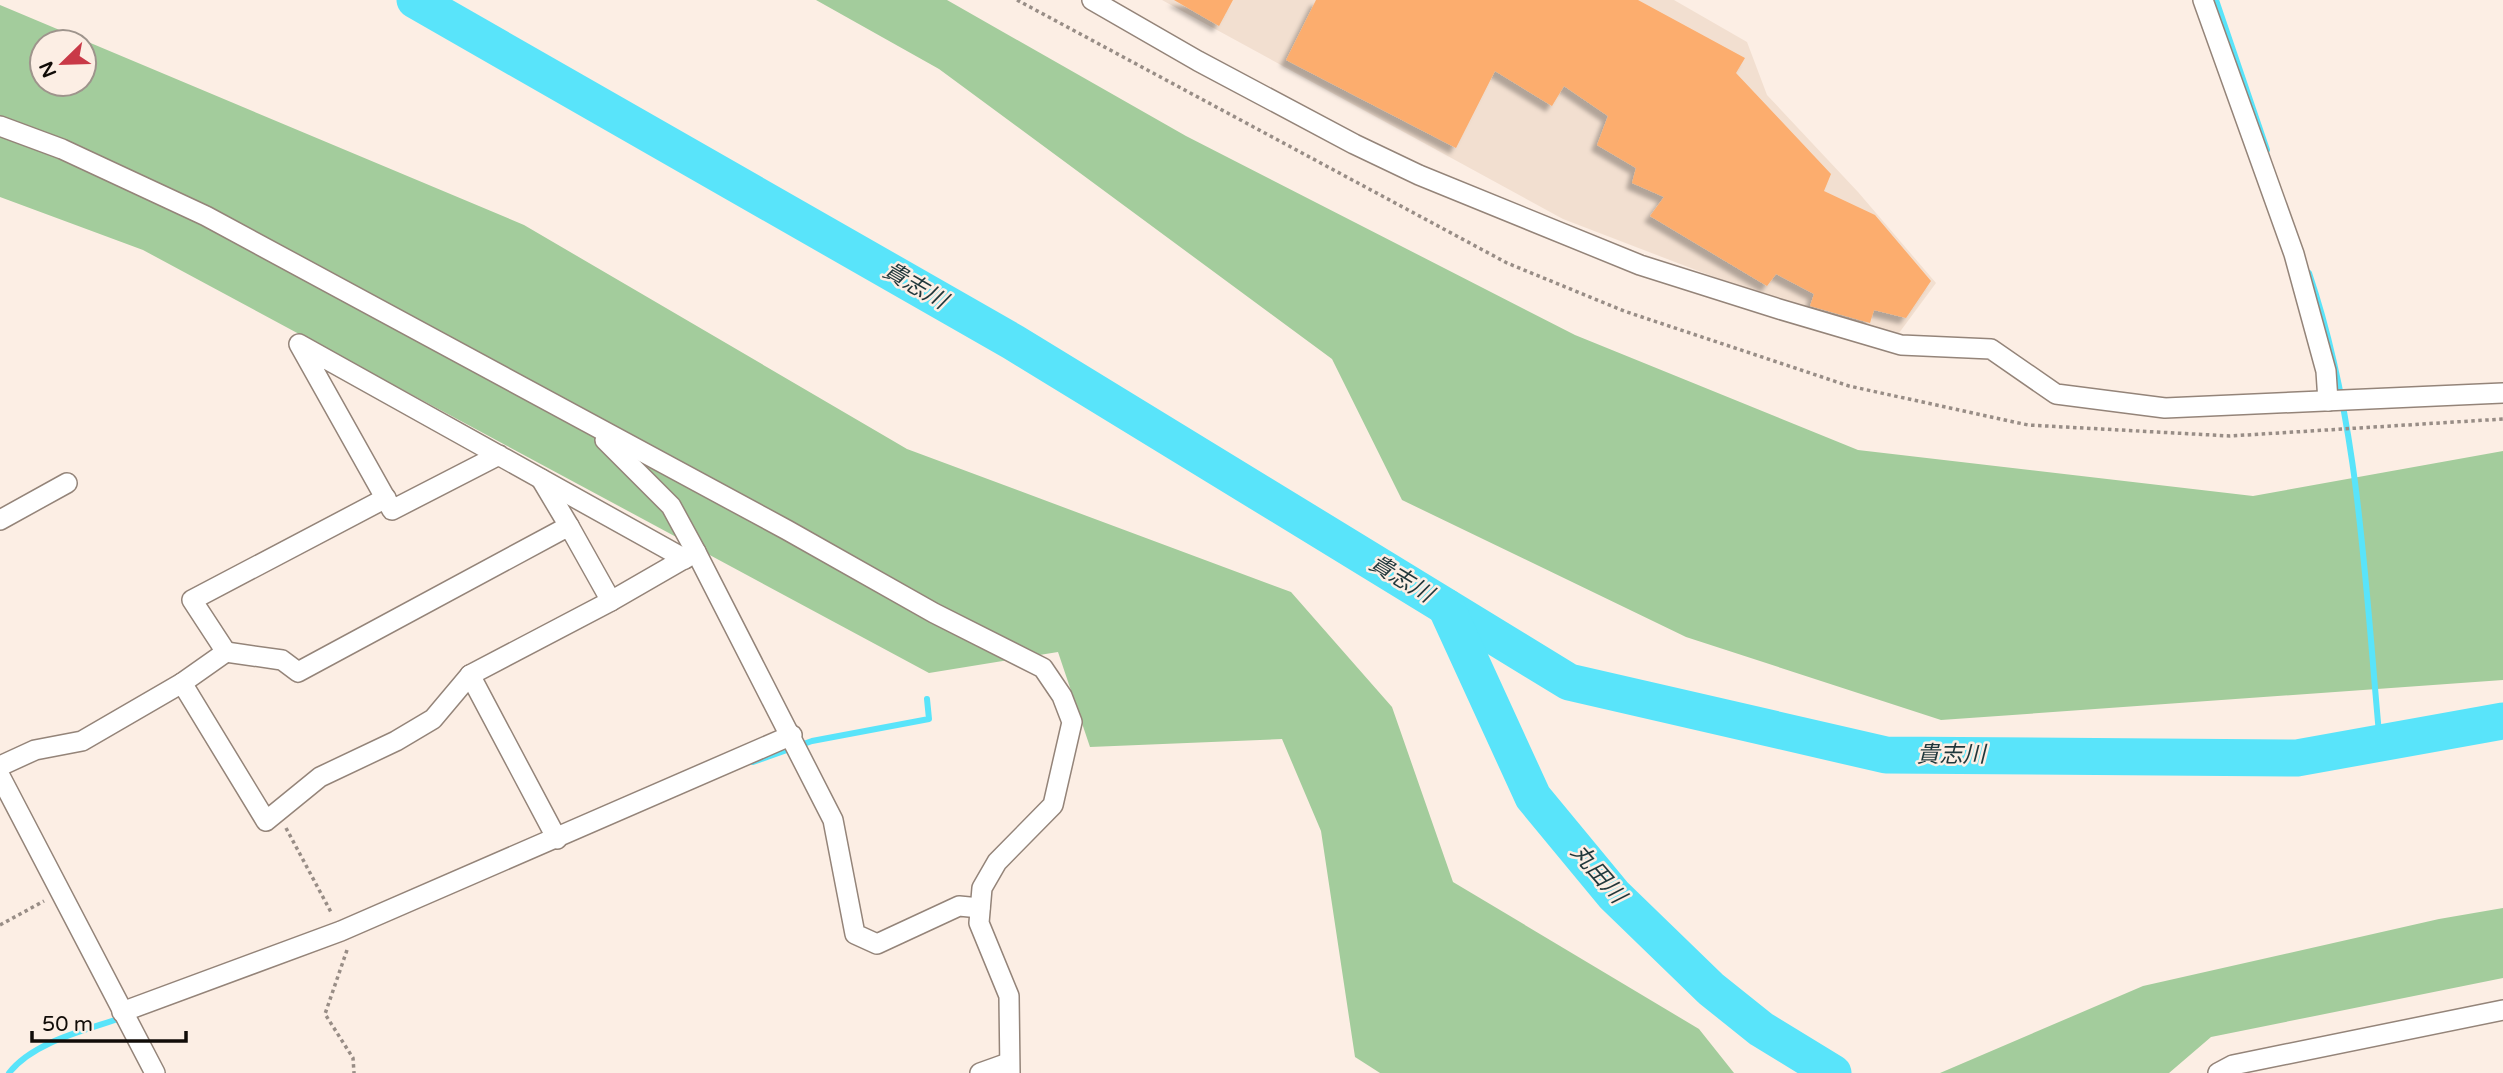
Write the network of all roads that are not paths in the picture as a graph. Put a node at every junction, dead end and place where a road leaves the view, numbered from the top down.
1 (1092, 0) edge
2 (2203, 0) edge
3 (0, 126) edge
4 (2503, 393) edge
5 (2328, 401) junction
6 (598, 430) junction
7 (499, 455) junction
8 (541, 478) junction
9 (67, 483) dead end
10 (386, 498) junction
11 (0, 520) edge
12 (569, 526) junction
13 (691, 555) junction
14 (611, 601) junction
15 (226, 652) junction
16 (470, 675) junction
17 (182, 683) junction
18 (792, 735) junction
19 (0, 766) edge
20 (0, 776) edge
21 (558, 839) junction
22 (980, 908) junction
23 (2503, 1010) edge
24 (122, 1012) junction
25 (1009, 1068) edge
26 (155, 1073) edge
27 (980, 1073) edge
28 (2218, 1073) edge

1 - 5 street
2 - 5 street
3 - 6 street
4 - 5 street
6 - 13 street
6 - 22 street
7 - 8 street
7 - 10 street
7 - 10 street
8 - 12 street
8 - 13 street
9 - 11 street
10 - 15 street
12 - 14 street
12 - 15 street
13 - 14 street
13 - 18 street
14 - 16 street
15 - 17 street
16 - 17 street
16 - 21 street
17 - 19 street
18 - 21 street
18 - 22 street
20 - 24 street
21 - 24 street
22 - 25 street
23 - 28 street
24 - 26 street
25 - 27 street

